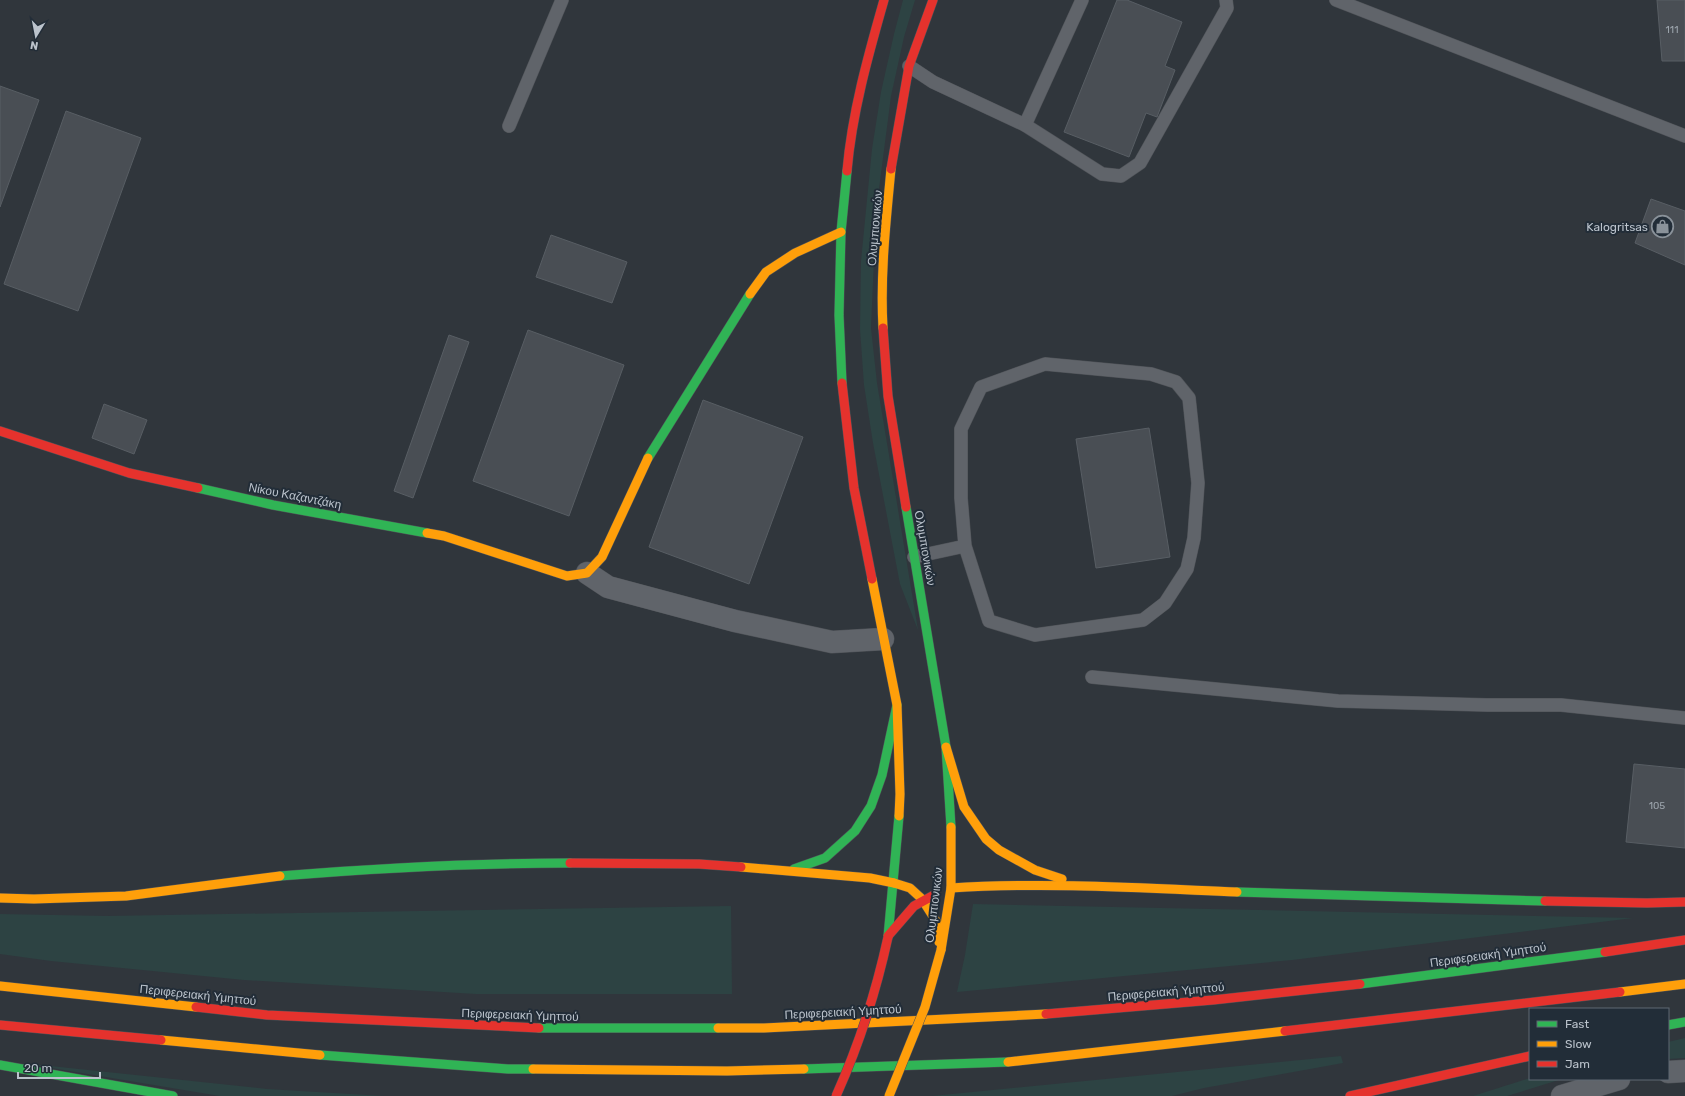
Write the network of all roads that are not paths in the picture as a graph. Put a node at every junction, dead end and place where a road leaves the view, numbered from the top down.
1 (562, 0) edge
2 (884, 0) edge
3 (933, 0) edge
4 (1082, 0) edge
5 (1226, 0) edge
6 (1336, 0) edge
7 (909, 66) junction
8 (1025, 125) junction
9 (509, 126) dead end
10 (1685, 136) edge
11 (841, 232) junction
12 (0, 431) edge
13 (965, 546) junction
14 (914, 557) junction
15 (588, 573) junction
16 (883, 639) junction
17 (1092, 677) dead end
18 (897, 705) junction
19 (1685, 718) edge
20 (946, 747) junction
21 (790, 871) junction
22 (894, 883) junction
23 (1080, 885) junction
24 (951, 888) junction
25 (0, 898) edge
26 (922, 899) junction
27 (1685, 902) edge
28 (888, 937) junction
29 (1685, 940) edge
30 (941, 950) junction
31 (1685, 984) edge
32 (0, 986) edge
33 (1685, 1022) edge
34 (0, 1025) edge
35 (1669, 1025) edge
36 (1529, 1056) edge
37 (0, 1065) edge
38 (1685, 1071) edge
39 (1669, 1072) edge
40 (1616, 1080) edge
41 (173, 1096) edge
42 (836, 1096) edge
43 (889, 1096) edge
44 (1350, 1096) edge
45 (1562, 1096) edge

1 - 9 lane
2 - 11 main road
3 - 7 main road, Ολυμπιονικών
4 - 8 lane
5 - 8 lane
6 - 10 lane
7 - 8 lane
7 - 14 main road, Ολυμπιονικών
11 - 15 main road
11 - 16 main road
12 - 15 main road, Νίκου Καζαντζάκη
13 - 13 lane
13 - 14 lane
14 - 20 main road, Ολυμπιονικών
15 - 16 street
16 - 18 main road
17 - 19 lane
18 - 21 main road
18 - 22 main road
20 - 23 main road
20 - 24 main road, Ολυμπιονικών
21 - 22 main road
21 - 25 main road
22 - 26 main road
22 - 28 main road
23 - 24 main road
23 - 27 main road
24 - 26 main road
24 - 30 main road, Ολυμπιονικών
26 - 28 main road
26 - 30 main road
28 - 42 main road, bridge
29 - 32 main road, Περιφερειακή Υμηττού
30 - 43 main road, Ολυμπιονικών, bridge
31 - 34 main road
33 - 35 main road
36 - 44 main road
37 - 41 main road
38 - 39 street
40 - 45 street

